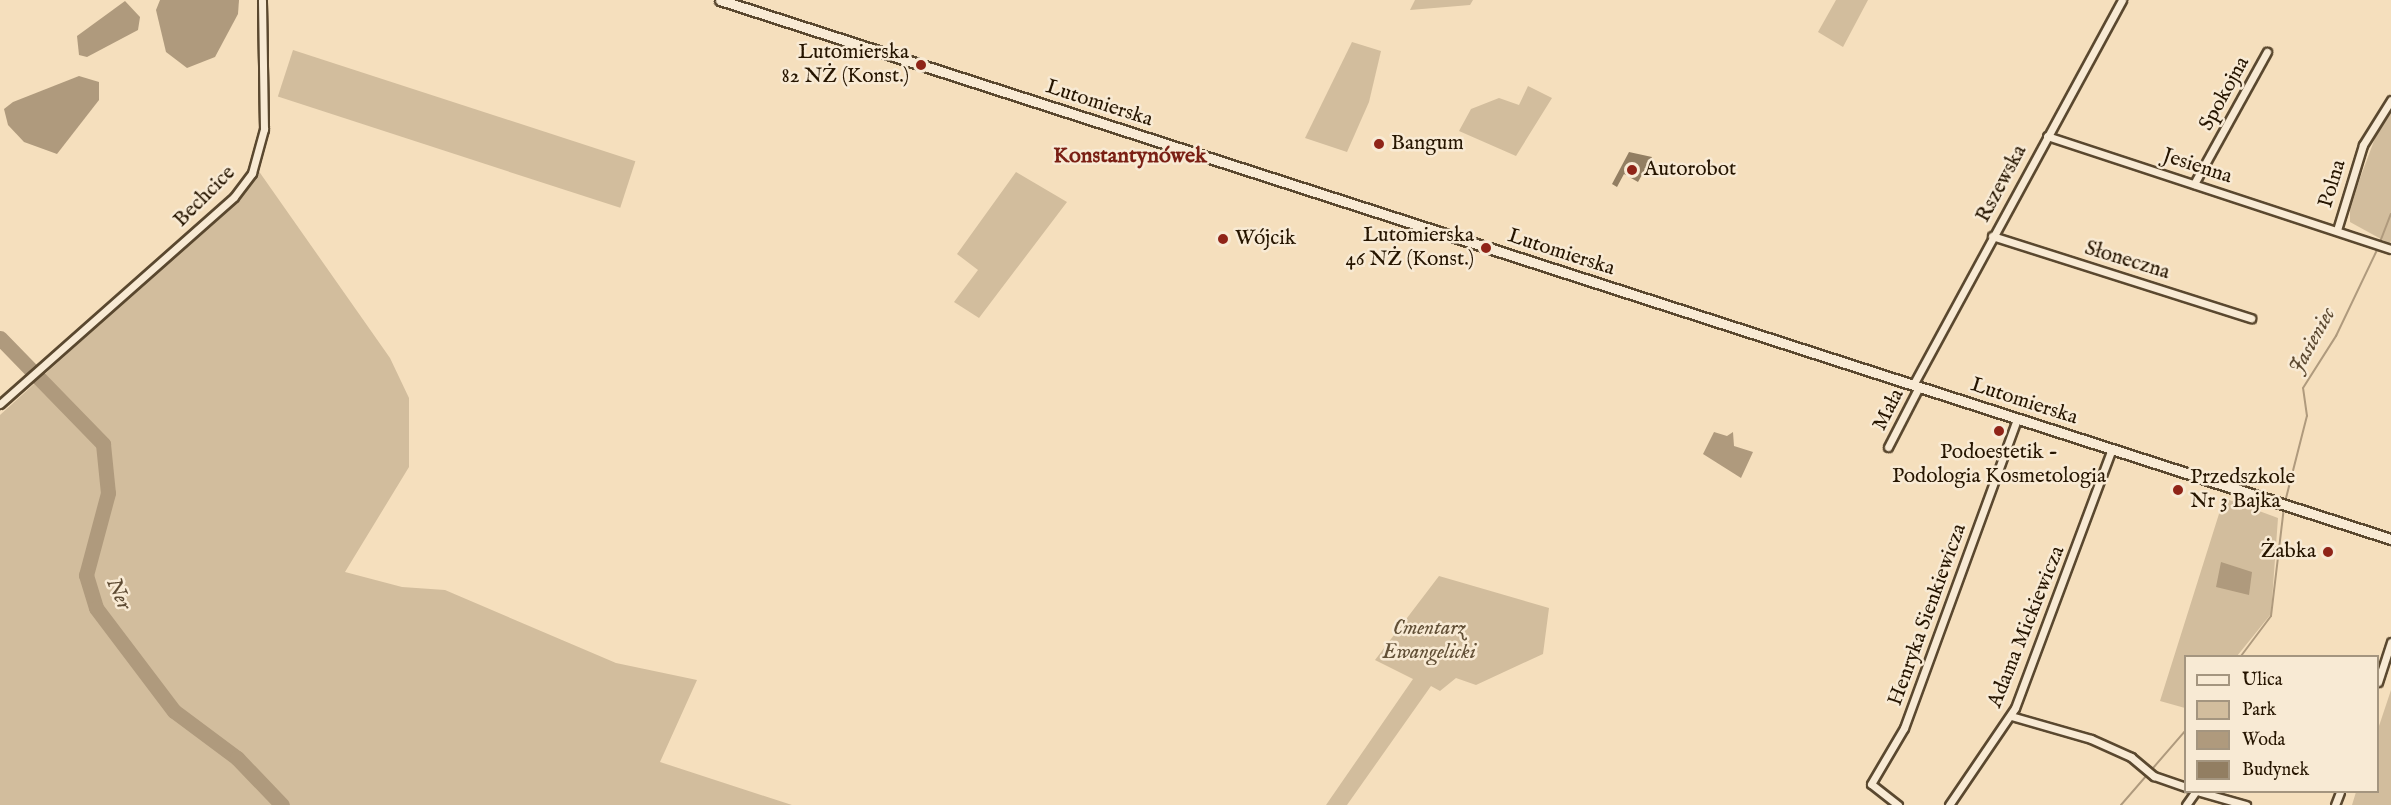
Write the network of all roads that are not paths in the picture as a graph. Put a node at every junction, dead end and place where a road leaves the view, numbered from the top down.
1 (262, 0) edge
2 (720, 0) edge
3 (2122, 0) edge
4 (2267, 52) dead end
5 (2391, 100) edge
6 (2047, 136) junction
7 (2194, 184) junction
8 (2337, 230) junction
9 (1992, 237) junction
10 (2388, 248) edge
11 (2251, 318) dead end
12 (1916, 386) junction
13 (0, 404) edge
14 (2017, 419) junction
15 (1888, 447) dead end
16 (2112, 449) junction
17 (2391, 539) edge
18 (2391, 642) edge
19 (2379, 679) edge
20 (2011, 716) junction
21 (2184, 786) edge
22 (2204, 793) edge
23 (1898, 805) edge
24 (1949, 805) edge
25 (2246, 805) edge

1 - 13 street, Bechcice
2 - 12 main road, Lutomierska
3 - 6 street, Rszewska
4 - 7 street, Spokojna
5 - 8 street, Polna
6 - 7 street, Jesienna
6 - 9 street, Rszewska
7 - 8 street, Jesienna
8 - 10 street, Polna
9 - 11 street, Słoneczna
9 - 12 street, Rszewska
12 - 14 main road, Lutomierska
12 - 15 street, Mała
14 - 16 main road, Lutomierska
14 - 23 street, Henryka Sienkiewicza
16 - 17 main road, Lutomierska
16 - 20 street, Adama Mickiewicza
18 - 19 street
20 - 21 street
20 - 24 street, Adama Mickiewicza
22 - 25 street

